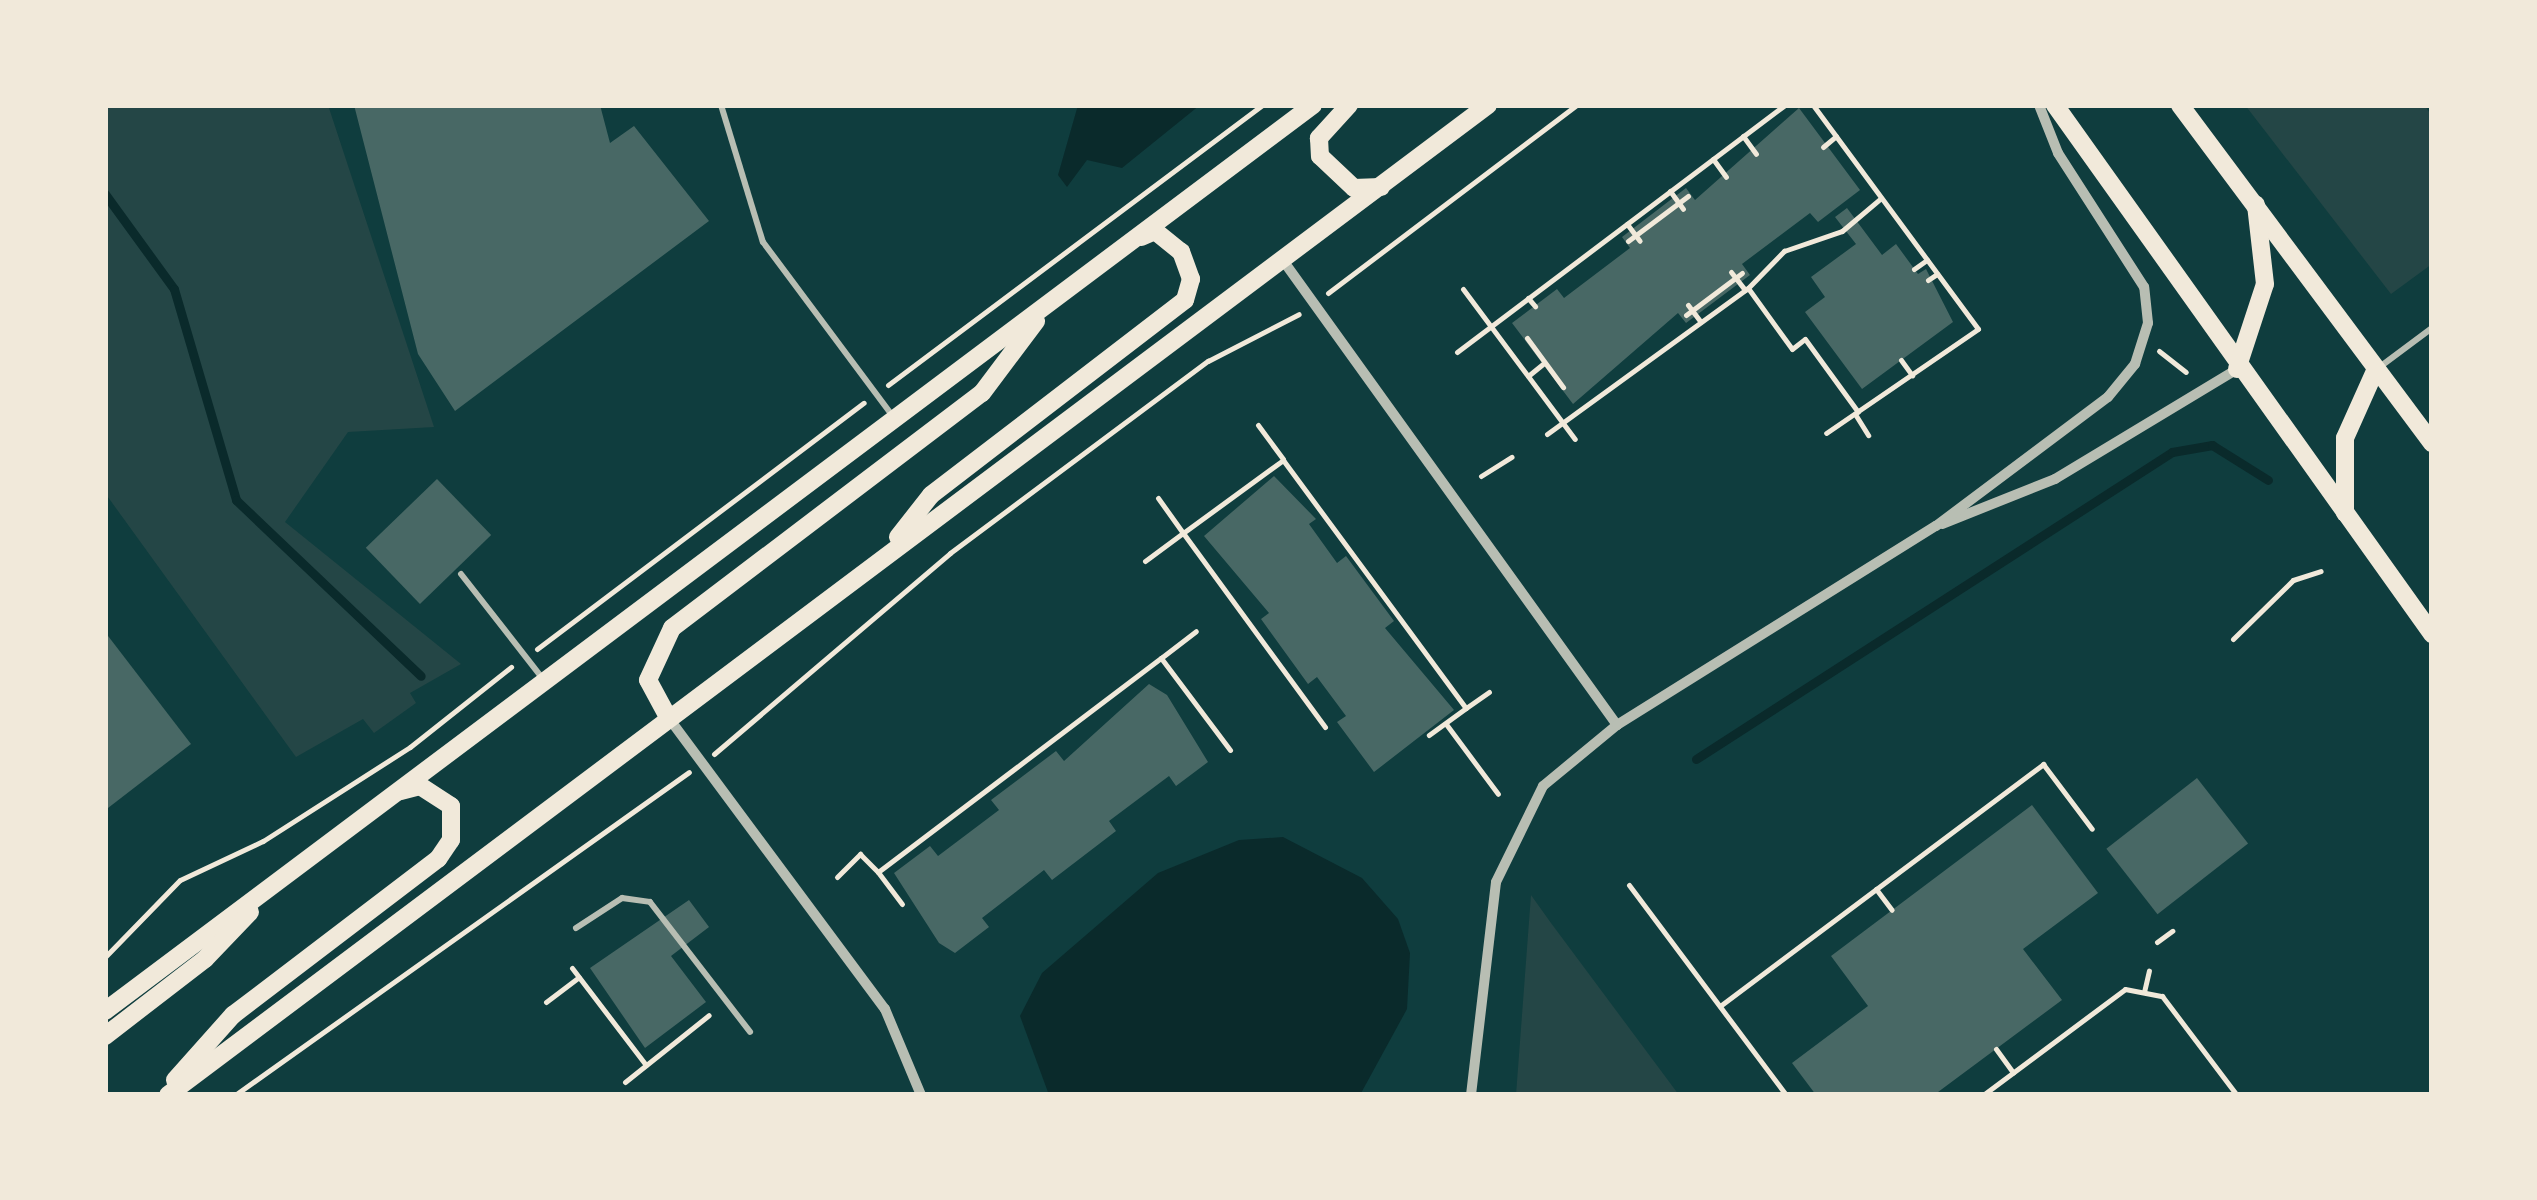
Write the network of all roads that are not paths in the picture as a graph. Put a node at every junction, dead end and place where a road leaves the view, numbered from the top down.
1 (721, 105) edge
2 (1313, 105) edge
3 (1349, 105) edge
4 (1469, 105) edge
5 (1488, 105) edge
6 (2039, 105) edge
7 (2055, 105) edge
8 (2180, 105) edge
9 (1437, 143) junction
10 (1381, 187) junction
11 (2255, 198) junction
12 (1137, 238) junction
13 (1282, 260) junction
14 (1048, 305) junction
15 (2432, 328) edge
16 (2237, 369) junction
17 (2374, 371) junction
18 (896, 420) junction
19 (2432, 443) edge
20 (2345, 512) junction
21 (1936, 526) junction
22 (882, 557) junction
23 (461, 574) dead end
24 (2429, 628) edge
25 (544, 680) junction
26 (668, 717) junction
27 (1617, 725) junction
28 (390, 794) junction
29 (284, 875) junction
30 (576, 928) dead end
31 (105, 1011) edge
32 (750, 1032) dead end
33 (105, 1036) edge
34 (165, 1095) edge
35 (921, 1095) edge
36 (1472, 1095) edge

1 - 18 lane
2 - 12 main road
3 - 10 main road
4 - 9 main road
5 - 9 main road
6 - 21 street
7 - 16 main road
8 - 11 main road
9 - 10 main road
10 - 13 main road
11 - 16 main road
11 - 17 main road
12 - 14 main road
12 - 22 main road
13 - 22 main road
13 - 27 street
14 - 18 main road
14 - 26 main road
15 - 17 lane
16 - 20 main road
16 - 21 street
17 - 19 main road
17 - 20 main road
18 - 25 main road
20 - 24 main road
21 - 27 street
22 - 26 main road
23 - 25 lane
25 - 28 main road
26 - 34 main road
26 - 35 street
27 - 36 street
28 - 29 main road
28 - 34 main road
29 - 31 main road
29 - 33 main road
30 - 32 lane

